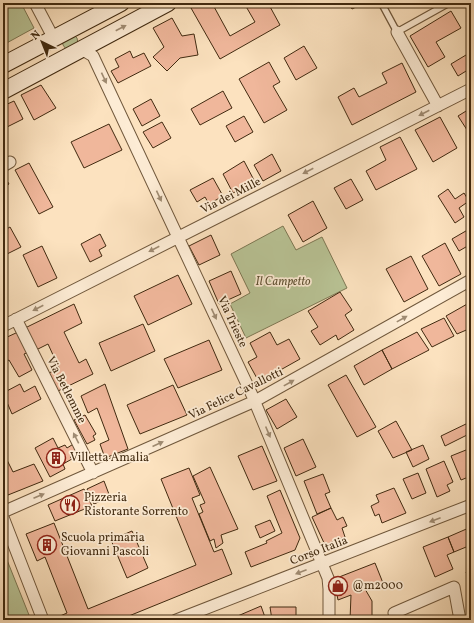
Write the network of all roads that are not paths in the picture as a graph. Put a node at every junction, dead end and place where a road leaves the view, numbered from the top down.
1 (35, 3) edge
2 (121, 3) edge
3 (168, 3) edge
4 (388, 3) edge
5 (449, 3) edge
6 (78, 26) junction
7 (397, 32) junction
8 (53, 39) junction
9 (84, 48) junction
10 (66, 57) junction
11 (3, 66) edge
12 (471, 89) edge
13 (3, 91) edge
14 (438, 106) junction
15 (178, 237) junction
16 (471, 280) edge
17 (16, 319) junction
18 (3, 326) edge
19 (255, 401) junction
20 (93, 472) junction
21 (471, 505) edge
22 (3, 512) edge
23 (3, 516) edge
24 (322, 564) junction
25 (394, 613) dead end
26 (43, 620) edge
27 (176, 620) edge
28 (329, 620) edge
29 (460, 620) edge

1 - 8 street
2 - 6 street
9 -> 3 street
4 - 7 lane
5 - 7 lane
6 - 8 street
6 - 9 street
7 - 14 street
8 - 10 street
8 - 11 street
9 - 10 street
9 -> 15 street, Via Trieste
10 - 13 street
12 - 14 street, Via dei Mille
14 -> 15 street, Via dei Mille
15 -> 17 street, Via dei Mille
15 -> 19 street, Via Trieste
19 -> 16 street, Via Felice Cavallotti
17 - 18 street, Via dei Mille
20 -> 17 street, Via Betlemme
20 -> 19 street, Via Felice Cavallotti
19 -> 24 street, Via Trieste
22 -> 20 street, Via Felice Cavallotti
21 -> 24 street, Corso Italia
23 - 26 street
24 -> 27 street, Corso Italia
24 - 28 street, Via Trieste
25 - 29 street

